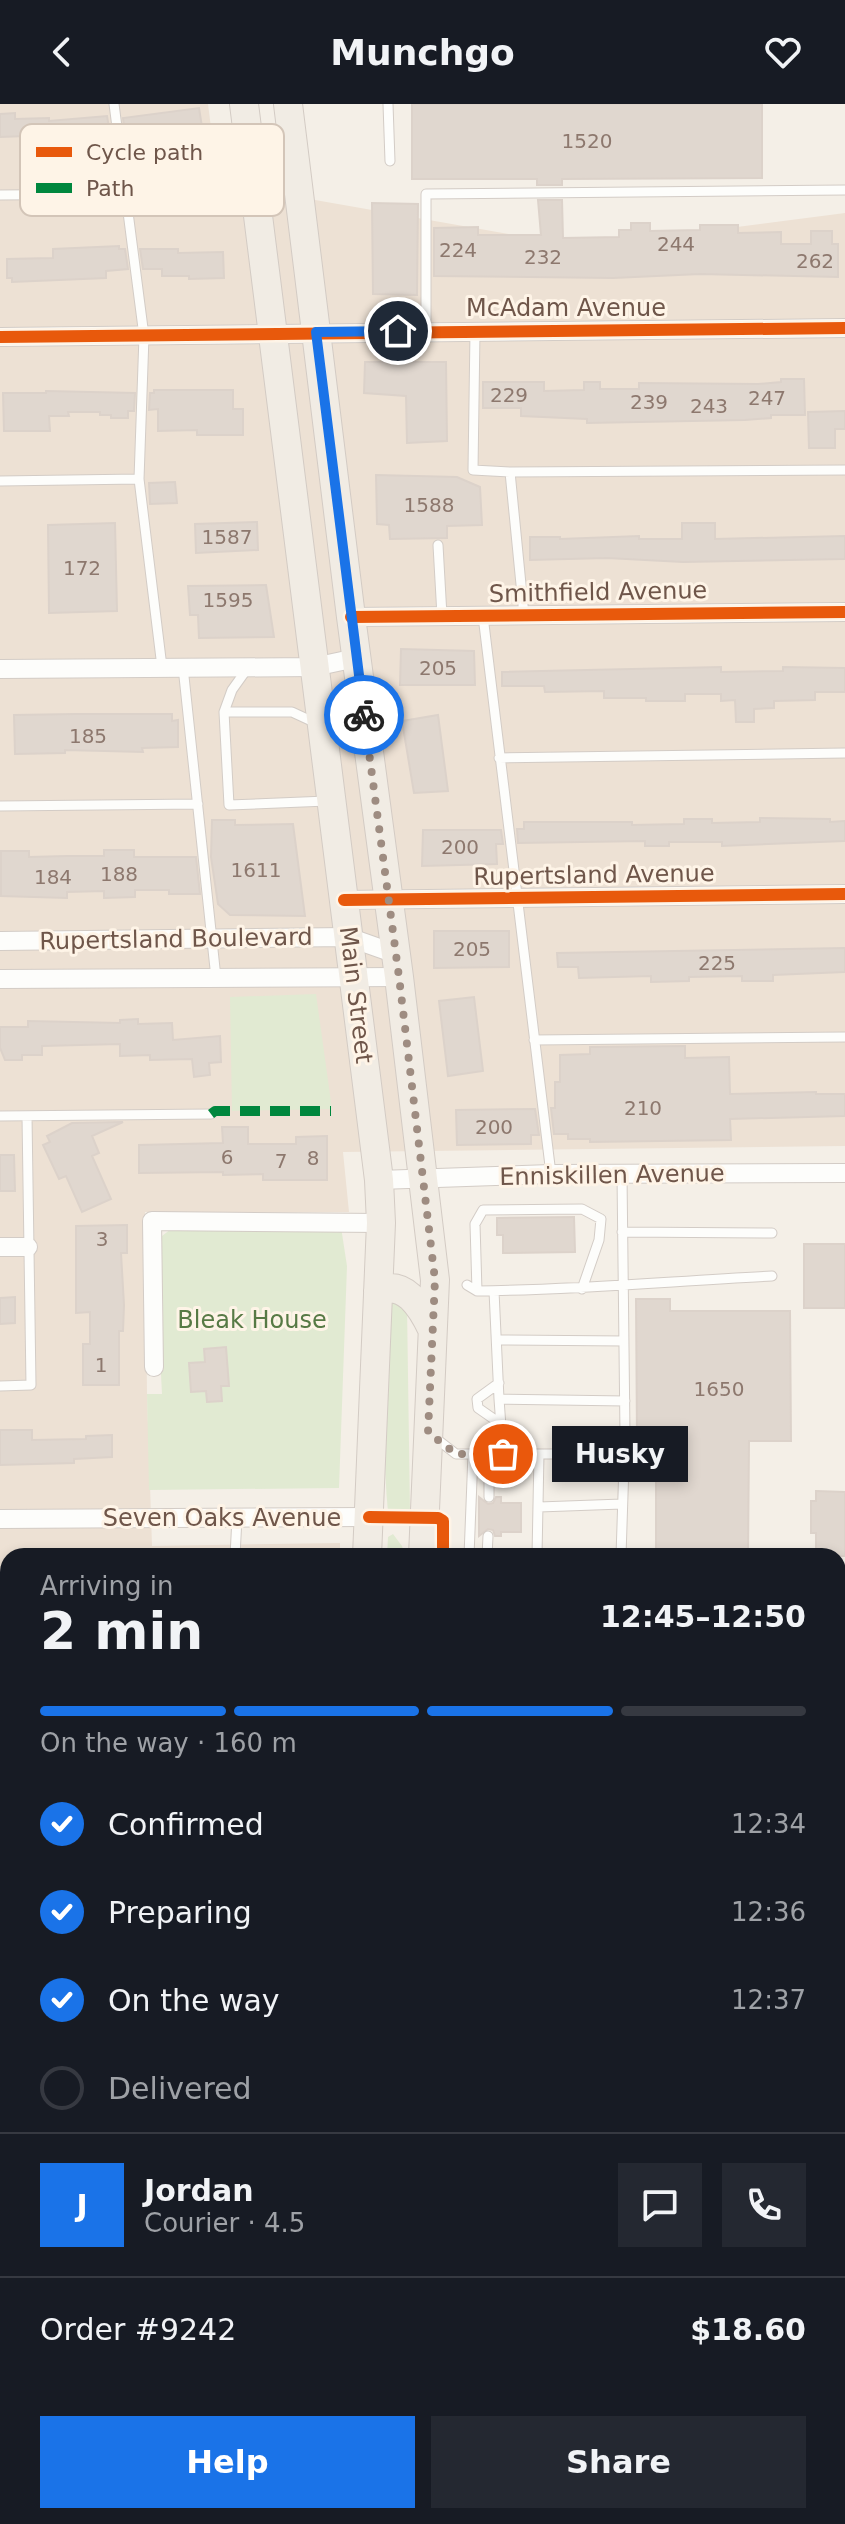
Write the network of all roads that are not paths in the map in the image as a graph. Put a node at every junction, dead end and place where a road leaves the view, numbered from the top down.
1 (114, 104) edge
2 (244, 104) edge
3 (288, 104) edge
4 (388, 104) edge
5 (116, 124) edge
6 (246, 124) edge
7 (390, 161) dead end
8 (845, 190) edge
9 (0, 195) edge
10 (20, 195) edge
11 (128, 216) edge
12 (258, 216) edge
13 (845, 328) edge
14 (426, 331) junction
15 (475, 331) junction
16 (316, 332) junction
17 (144, 336) junction
18 (273, 336) junction
19 (0, 337) edge
20 (845, 470) edge
21 (510, 472) junction
22 (139, 479) junction
23 (0, 481) edge
24 (438, 545) dead end
25 (845, 612) edge
26 (524, 615) junction
27 (442, 616) junction
28 (483, 616) junction
29 (351, 617) junction
30 (356, 658) junction
31 (162, 667) junction
32 (183, 667) junction
33 (249, 667) junction
34 (314, 667) junction
35 (0, 669) edge
36 (224, 712) junction
37 (321, 725) junction
38 (845, 753) edge
39 (499, 758) junction
40 (330, 801) junction
41 (198, 804) junction
42 (0, 806) edge
43 (845, 894) edge
44 (519, 898) junction
45 (344, 900) junction
46 (389, 900) junction
47 (348, 937) junction
48 (213, 939) junction
49 (0, 941) edge
50 (398, 965) junction
51 (353, 977) junction
52 (0, 979) edge
53 (216, 979) junction
54 (845, 1037) edge
55 (534, 1040) junction
56 (211, 1114) dead end
57 (0, 1116) edge
58 (27, 1116) junction
59 (845, 1173) edge
60 (551, 1174) junction
61 (622, 1175) junction
62 (423, 1178) junction
63 (379, 1180) junction
64 (381, 1223) junction
65 (622, 1232) junction
66 (772, 1233) dead end
67 (0, 1247) edge
68 (28, 1247) junction
69 (772, 1276) dead end
70 (623, 1284) junction
71 (467, 1285) dead end
72 (582, 1289) junction
73 (378, 1291) junction
74 (477, 1291) junction
75 (494, 1291) junction
76 (432, 1329) junction
77 (497, 1340) junction
78 (624, 1341) junction
79 (154, 1367) dead end
80 (499, 1383) junction
81 (0, 1386) edge
82 (499, 1399) junction
83 (625, 1401) junction
84 (501, 1424) junction
85 (428, 1432) junction
86 (473, 1454) junction
87 (489, 1454) junction
88 (503, 1454) junction
89 (539, 1454) junction
90 (625, 1454) junction
91 (489, 1497) dead end
92 (622, 1504) junction
93 (539, 1507) junction
94 (369, 1517) junction
95 (237, 1518) junction
96 (0, 1519) edge
97 (488, 1536) dead end
98 (235, 1548) edge
99 (367, 1548) edge
100 (423, 1548) edge
101 (469, 1548) edge
102 (487, 1548) edge
103 (537, 1548) edge
104 (621, 1548) edge

1 - 5 lane
2 - 6 main road, Main Street
3 - 16 main road, Main Street
4 - 7 lane
8 - 14 lane
9 - 10 lane
11 - 17 lane
12 - 18 main road, Main Street
13 - 15 street, McAdam Avenue
14 - 15 street, McAdam Avenue
14 - 16 street, McAdam Avenue
15 - 21 lane
16 - 18 street, McAdam Avenue
16 - 29 main road, Main Street
17 - 18 street, McAdam Avenue
17 - 19 street, McAdam Avenue
17 - 22 lane
18 - 34 main road, Main Street
20 - 21 lane
21 - 26 lane
22 - 23 lane
22 - 31 lane
24 - 27 lane
25 - 26 street, Smithfield Avenue
26 - 28 street, Smithfield Avenue
27 - 28 street, Smithfield Avenue
27 - 29 street, Smithfield Avenue
28 - 39 lane
29 - 30 main road, Main Street
30 - 34 street
30 - 46 main road, Main Street
31 - 32 street
31 - 35 street
32 - 33 street
32 - 41 lane
33 - 34 street
33 - 36 lane
34 - 37 main road, Main Street
36 - 37 lane
36 - 40 lane
37 - 40 main road, Main Street
38 - 39 lane
39 - 44 lane
40 - 45 main road, Main Street
41 - 42 lane
41 - 48 lane
43 - 44 street, Rupertsland Avenue
44 - 46 street, Rupertsland Avenue
44 - 55 lane
45 - 46 street, Rupertsland Avenue
45 - 47 main road, Main Street
46 - 50 main road, Main Street
47 - 48 street, Rupertsland Boulevard
47 - 50 street, Rupertsland Boulevard
47 - 51 main road, Main Street
48 - 49 street, Rupertsland Boulevard
48 - 53 lane
50 - 51 street, Rupertsland Boulevard
50 - 62 main road, Main Street
51 - 53 street, Rupertsland Boulevard
51 - 63 main road, Main Street
52 - 53 street, Rupertsland Boulevard
54 - 55 lane
55 - 60 lane
56 - 58 lane
57 - 58 lane
58 - 68 lane
59 - 61 street, Enniskillen Avenue
60 - 61 street, Enniskillen Avenue
60 - 62 street, Enniskillen Avenue
61 - 65 lane
62 - 63 street, Enniskillen Avenue
62 - 76 main road, Main Street
63 - 64 main road, Main Street
64 - 73 main road, Main Street
64 - 79 street
65 - 66 lane
65 - 70 lane
67 - 68 street
68 - 81 lane
69 - 70 lane
70 - 72 lane
70 - 78 lane
71 - 74 lane
72 - 74 lane
72 - 75 lane
73 - 76 main road
73 - 94 main road, Main Street
74 - 75 lane
75 - 77 lane
76 - 85 main road, Main Street
77 - 78 lane
77 - 80 lane
78 - 83 lane
80 - 82 lane
80 - 84 lane
82 - 83 lane
82 - 84 lane
83 - 90 lane
84 - 88 lane
85 - 86 lane
85 - 100 main road, Main Street
86 - 87 lane
86 - 101 lane
87 - 88 lane
87 - 91 lane
88 - 89 lane
89 - 90 lane
89 - 93 lane
90 - 92 lane
92 - 93 lane
92 - 104 lane
93 - 103 lane
94 - 95 street, Seven Oaks Avenue
94 - 99 main road, Main Street
95 - 96 street, Seven Oaks Avenue
95 - 98 lane
97 - 102 lane

